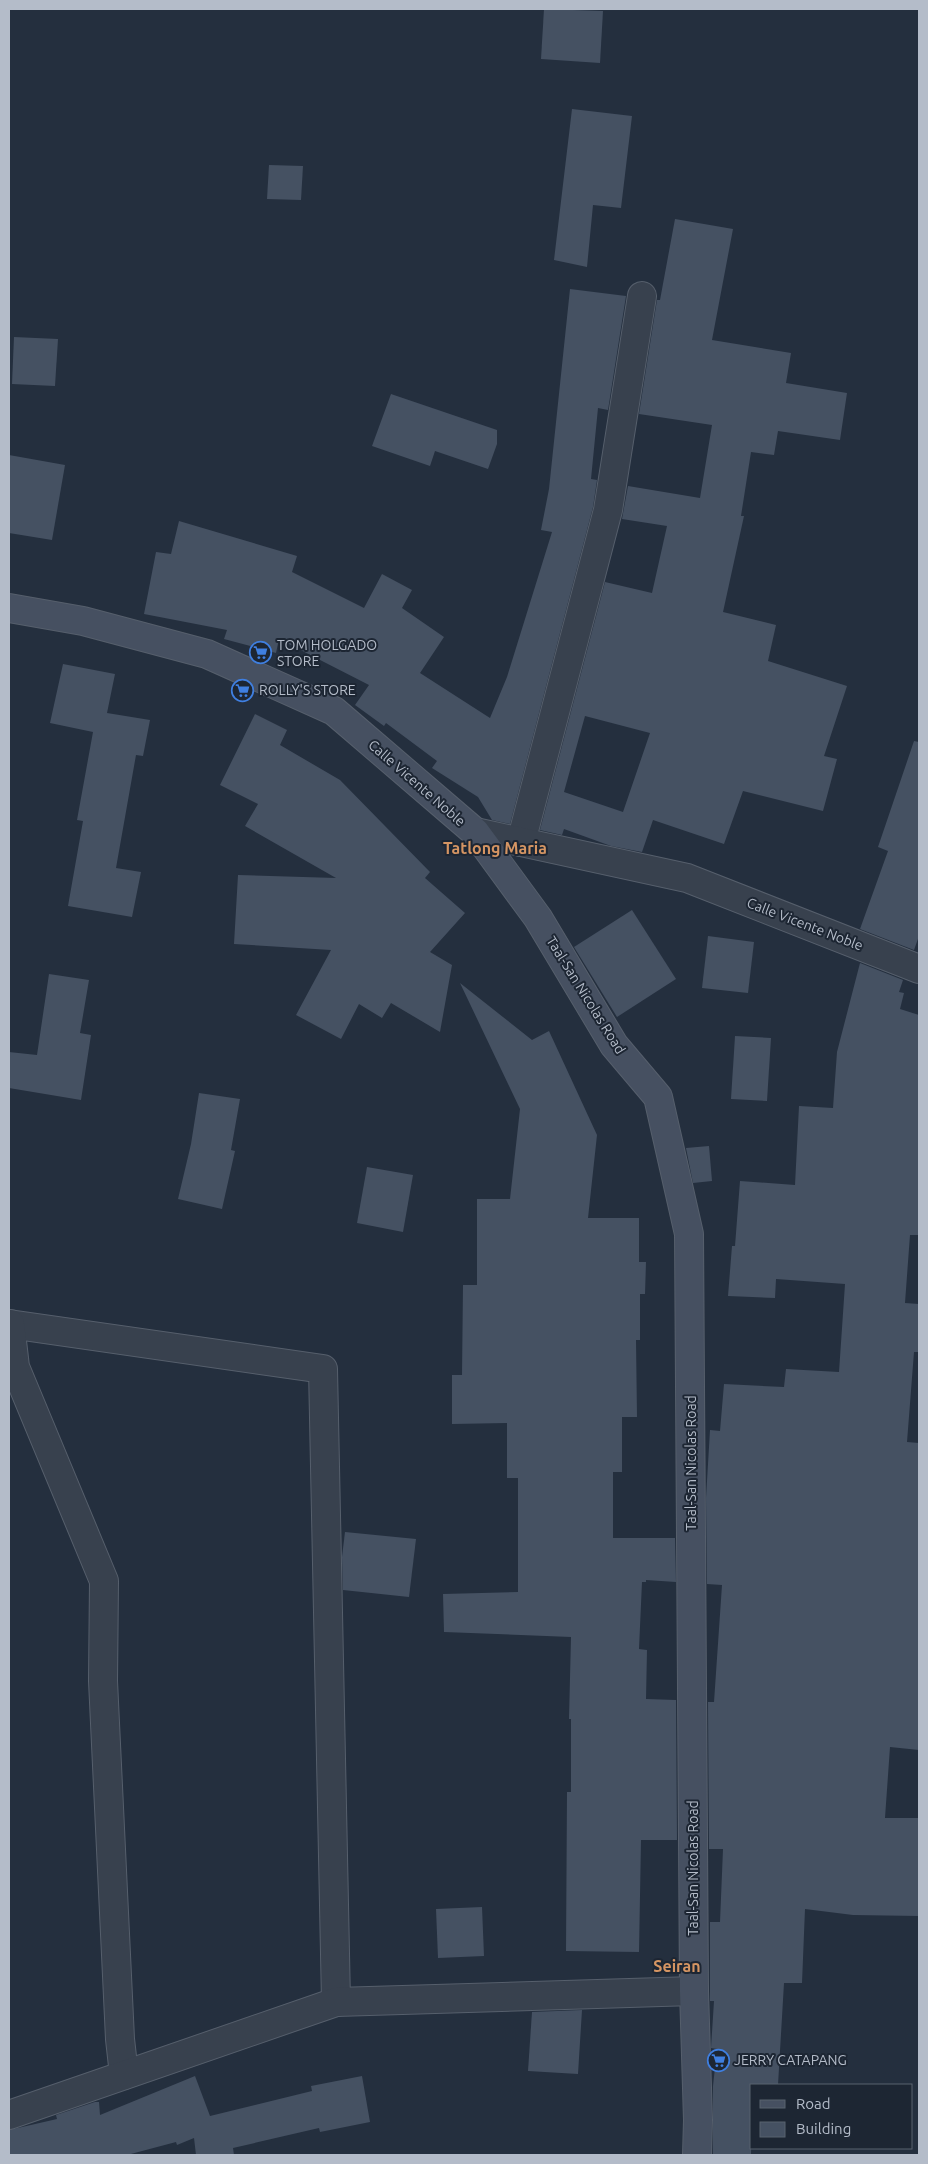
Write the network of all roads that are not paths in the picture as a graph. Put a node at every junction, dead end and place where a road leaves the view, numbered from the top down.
1 (642, 296) dead end
2 (9, 608) edge
3 (475, 832) junction
4 (521, 842) junction
5 (919, 969) edge
6 (9, 1324) edge
7 (694, 1991) junction
8 (336, 2002) junction
9 (124, 2075) junction
10 (9, 2115) edge
11 (696, 2155) edge

1 - 4 street
2 - 3 main road, Calle Vicente Noble
3 - 4 street, Calle Vicente Noble
3 - 7 main road, Taal-San Nicolas Road
4 - 5 street, Calle Vicente Noble
6 - 8 street
6 - 9 street
7 - 8 street
7 - 11 main road, Taal-San Nicolas Road
8 - 9 street
9 - 10 street

